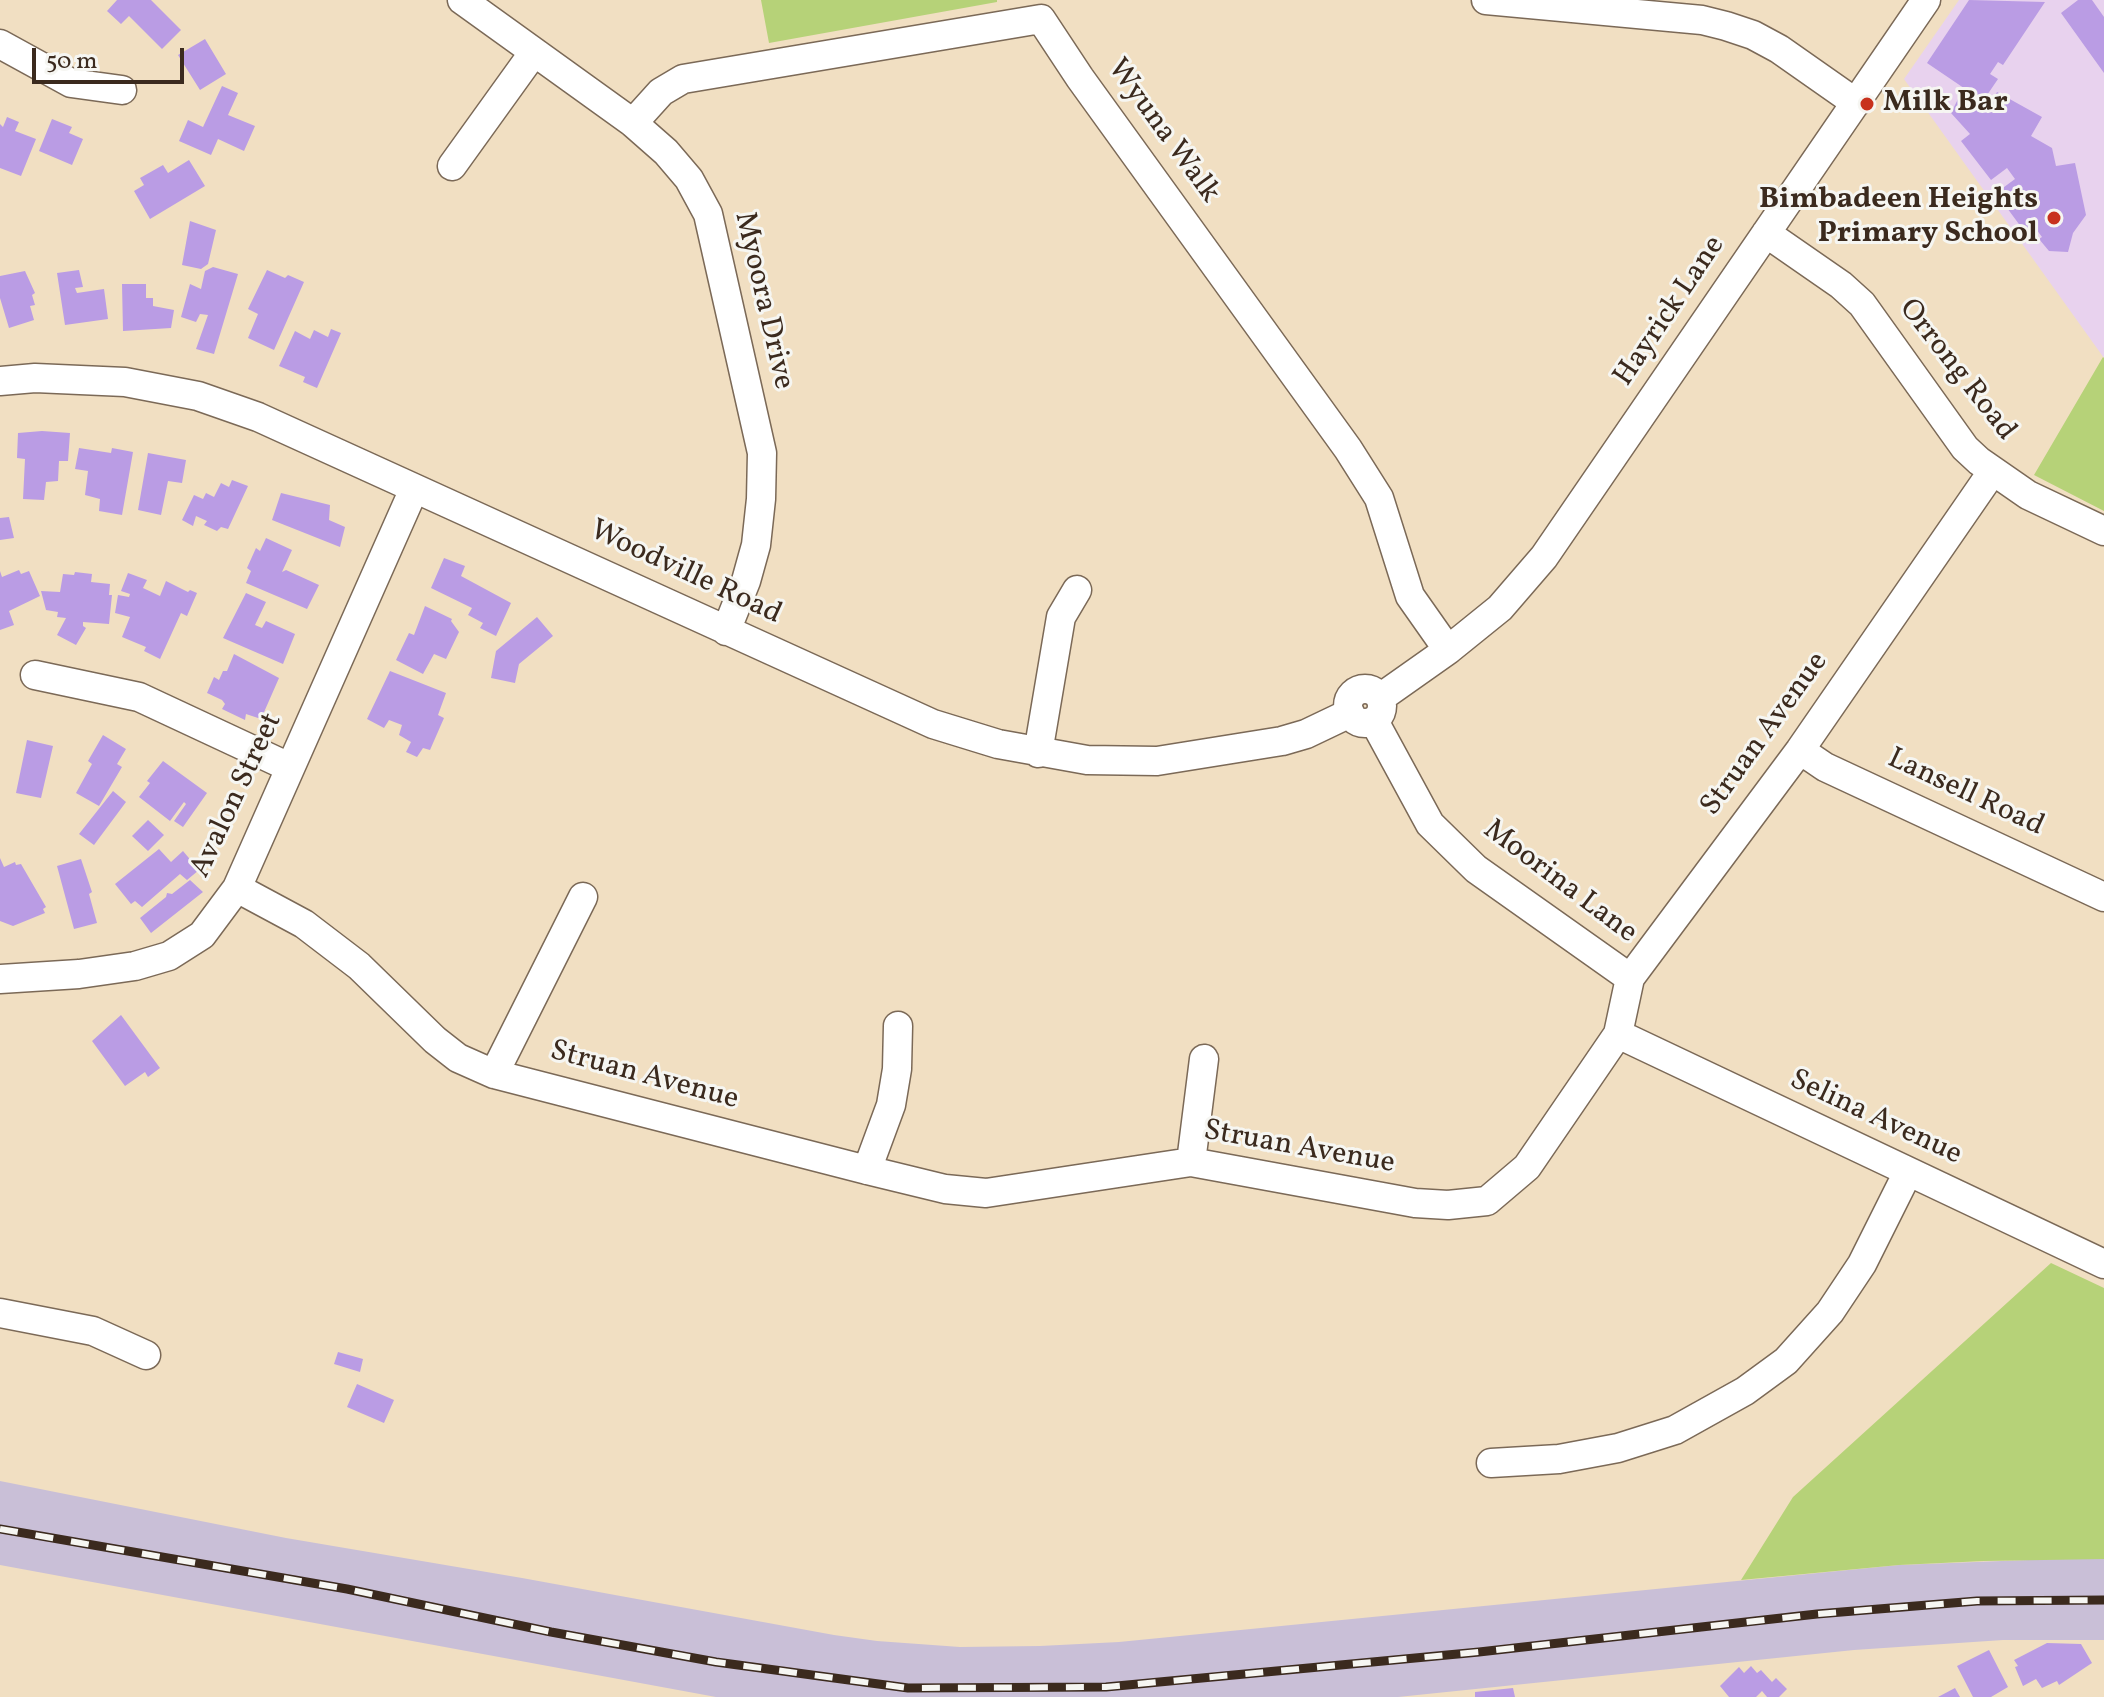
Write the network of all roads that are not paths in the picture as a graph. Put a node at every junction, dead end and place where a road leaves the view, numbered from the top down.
1 (462, 0) edge
2 (1486, 0) edge
3 (1926, 0) edge
4 (0, 44) edge
5 (534, 52) junction
6 (122, 90) dead end
7 (1856, 103) junction
8 (633, 123) junction
9 (452, 166) dead end
10 (1766, 233) junction
11 (0, 381) edge
12 (1992, 472) junction
13 (414, 489) junction
14 (1581, 504) joint
15 (2104, 531) edge
16 (1077, 590) dead end
17 (726, 631) junction
18 (1448, 650) junction
19 (35, 675) dead end
20 (1368, 711) junction
21 (1800, 750) junction
22 (1038, 753) junction
23 (289, 767) junction
24 (237, 888) junction
25 (583, 897) dead end
26 (2104, 897) edge
27 (1630, 978) junction
28 (0, 979) edge
29 (898, 1026) dead end
30 (1618, 1034) junction
31 (1204, 1059) dead end
32 (494, 1074) junction
33 (1191, 1162) junction
34 (867, 1170) junction
35 (1908, 1172) junction
36 (2104, 1264) edge
37 (0, 1313) edge
38 (146, 1355) dead end
39 (1491, 1463) dead end

1 - 5 street, Myoora Drive
2 - 7 street
3 - 7 street, Hayrick Lane
4 - 6 street
5 - 8 street, Myoora Drive
5 - 9 street
7 - 10 street, Hayrick Lane
8 - 17 street, Myoora Drive
8 - 18 street, Wyuna Walk
10 - 12 street, Orrong Road
10 - 14 street, Hayrick Lane
11 - 13 street, Woodville Road
12 - 15 street, Orrong Road
12 - 21 street, Struan Avenue
13 - 17 street, Woodville Road
13 - 23 street, Avalon Street
14 - 18 street, Woodville Road
16 - 22 street
17 - 22 street, Woodville Road
18 - 20 street, Woodville Road
19 - 23 street
20 - 22 street, Woodville Road
20 - 27 street, Moorina Lane
21 - 26 street, Lansell Road
21 - 27 street, Struan Avenue
23 - 24 street, Avalon Street
24 - 28 street, Avalon Street
24 - 32 street, Struan Avenue
25 - 32 street
27 - 30 street, Struan Avenue
29 - 34 street
30 - 33 street, Struan Avenue
30 - 35 street, Selina Avenue
31 - 33 street
32 - 34 street, Struan Avenue
33 - 34 street, Struan Avenue
35 - 36 street, Selina Avenue
35 - 39 street
37 - 38 street

